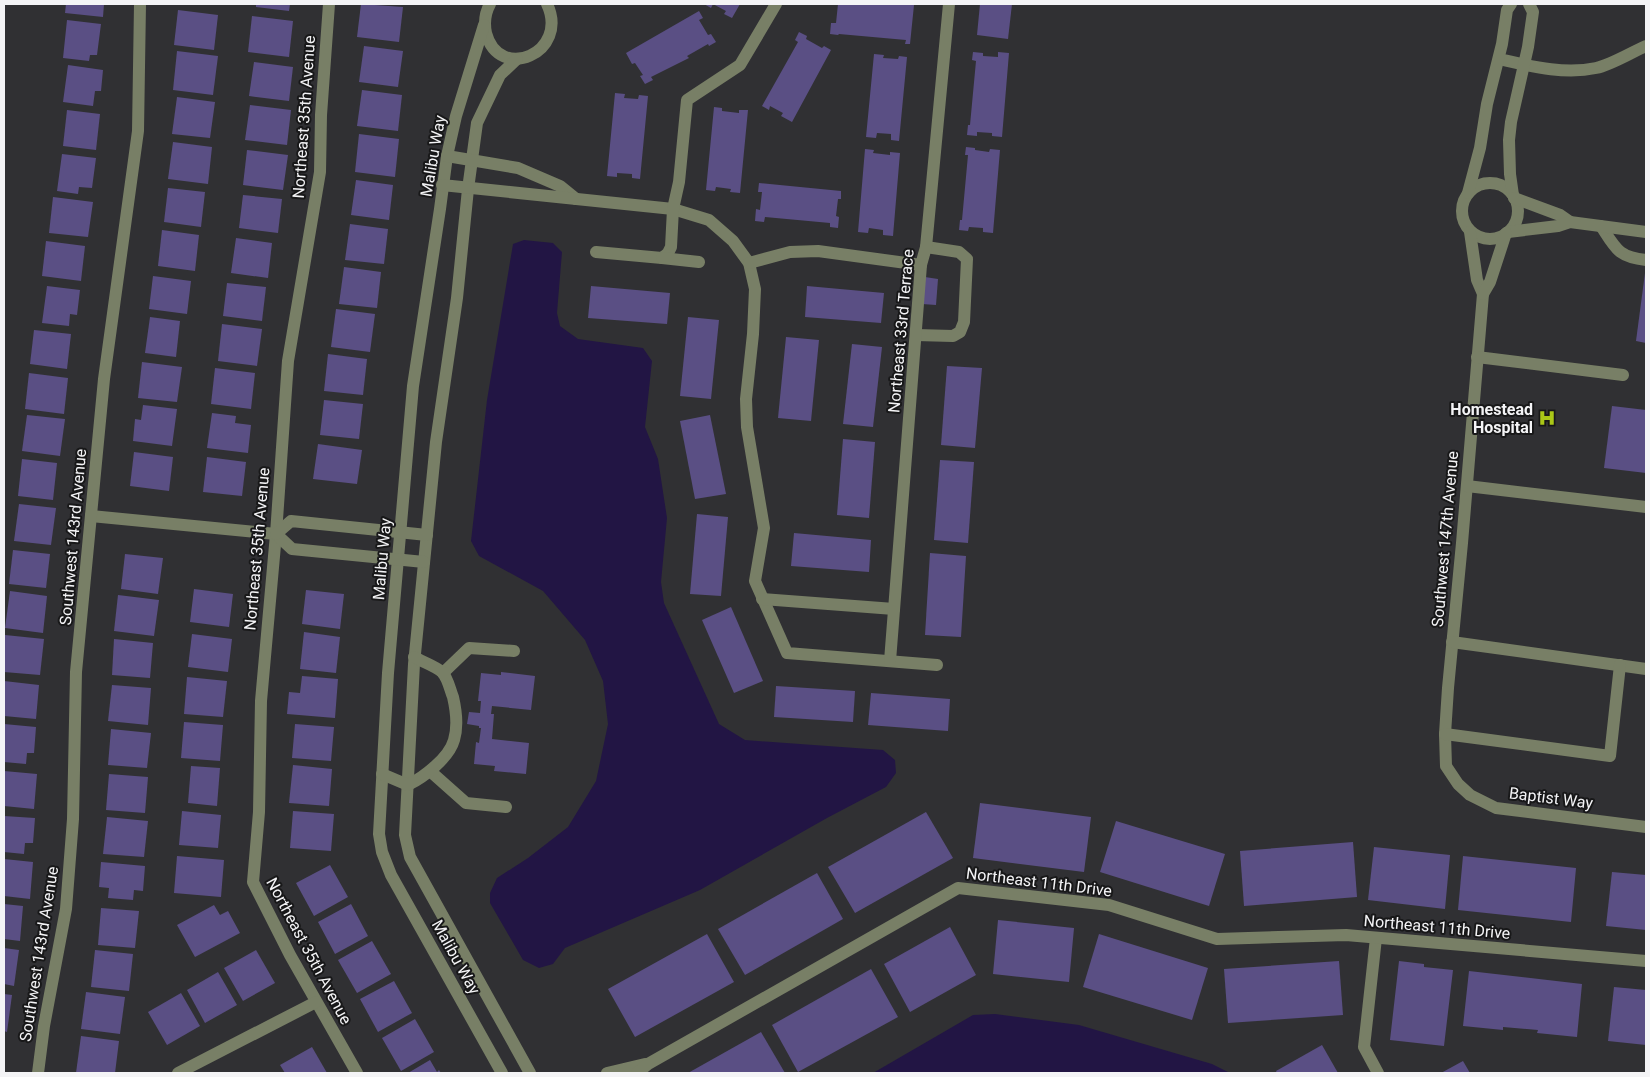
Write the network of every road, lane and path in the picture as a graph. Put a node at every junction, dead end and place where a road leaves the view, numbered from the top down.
1 (140, 4) edge
2 (329, 4) edge
3 (490, 4) edge
4 (776, 4) edge
5 (948, 4) edge
6 (1511, 4) edge
7 (1529, 4) edge
8 (551, 6) edge
9 (484, 25) junction
10 (1646, 46) edge
11 (517, 59) junction
12 (1499, 59) junction
13 (1524, 64) junction
14 (447, 156) junction
15 (472, 160) junction
16 (442, 185) junction
17 (468, 189) junction
18 (1468, 193) junction
19 (1513, 196) junction
20 (576, 199) junction
21 (673, 209) junction
22 (1570, 222) junction
23 (1601, 226) junction
24 (1470, 232) junction
25 (1646, 232) edge
26 (1507, 233) junction
27 (926, 247) junction
28 (596, 252) dead end
29 (662, 258) junction
30 (1646, 260) edge
31 (699, 262) dead end
32 (749, 263) junction
33 (921, 265) junction
34 (1483, 294) junction
35 (916, 336) junction
36 (1477, 357) junction
37 (1623, 375) dead end
38 (1467, 486) junction
39 (1646, 507) edge
40 (91, 516) junction
41 (400, 532) junction
42 (276, 534) junction
43 (427, 535) junction
44 (398, 559) junction
45 (424, 562) junction
46 (762, 599) junction
47 (894, 609) junction
48 (1452, 642) junction
49 (514, 651) dead end
50 (414, 657) junction
51 (890, 661) junction
52 (937, 665) dead end
53 (1620, 665) junction
54 (1646, 669) edge
55 (443, 673) junction
56 (1445, 734) junction
57 (430, 771) junction
58 (382, 774) junction
59 (1458, 784) joint
60 (408, 785) junction
61 (506, 807) dead end
62 (1646, 827) edge
63 (1376, 938) junction
64 (1646, 961) edge
65 (316, 1002) junction
66 (648, 1064) junction
67 (38, 1073) edge
68 (178, 1073) edge
69 (357, 1073) edge
70 (502, 1073) edge
71 (530, 1073) edge
72 (607, 1073) edge
73 (637, 1073) edge
74 (1378, 1073) edge

1 - 40 street, Southwest 143rd Avenue
2 - 42 street, Northeast 35th Avenue
3 - 9 street, Malibu Way
4 - 21 street
5 - 27 street, Northeast 33rd Terrace
6 - 12 street
7 - 13 street
8 - 11 street, Malibu Way
9 - 11 street
9 - 14 street, Malibu Way
10 - 13 street
11 - 15 street, Malibu Way
12 - 13 street
12 - 18 street
13 - 19 street
14 - 15 street
14 - 16 street, Malibu Way
15 - 17 street, Malibu Way
15 - 20 street
16 - 17 street
16 - 41 street, Malibu Way
17 - 20 street
17 - 43 street, Malibu Way
18 - 19 street
18 - 24 street
19 - 22 street
19 - 26 street
20 - 21 street
21 - 29 street
21 - 32 street
22 - 23 street
22 - 26 street
23 - 25 street
23 - 30 street
24 - 26 street
24 - 34 street, Southwest 147th Avenue
26 - 34 street, Southwest 147th Avenue
27 - 33 street, Northeast 33rd Terrace
27 - 35 street
28 - 29 street
29 - 31 street
32 - 33 street
32 - 46 street
33 - 35 street, Northeast 33rd Terrace
34 - 36 street, Southwest 147th Avenue
35 - 47 street, Northeast 33rd Terrace
36 - 37 street
36 - 38 street, Southwest 147th Avenue
38 - 39 street
38 - 48 street, Southwest 147th Avenue
40 - 42 street
40 - 67 street, Southwest 143rd Avenue
41 - 42 street
41 - 43 street
41 - 44 street, Malibu Way
42 - 44 street
42 - 65 street, Northeast 35th Avenue
43 - 45 street, Malibu Way
44 - 45 street
44 - 58 street, Malibu Way
45 - 50 street, Malibu Way
46 - 47 street
46 - 51 street
47 - 51 street, Northeast 33rd Terrace
48 - 53 street
48 - 56 street, Southwest 147th Avenue
49 - 55 street
50 - 55 street
50 - 60 street, Malibu Way
51 - 52 street
53 - 54 street
53 - 56 street
55 - 57 street
56 - 59 street, Southwest 147th Avenue
57 - 60 street
57 - 61 street
58 - 60 street
58 - 70 street, Malibu Way
59 - 62 street, Baptist Way
60 - 71 street, Malibu Way
63 - 64 street, Northeast 11th Drive
63 - 66 street, Northeast 11th Drive
63 - 74 street
65 - 68 street
65 - 69 street, Northeast 35th Avenue
66 - 72 street, Northeast 11th Drive
66 - 73 street, Northeast 11th Drive

